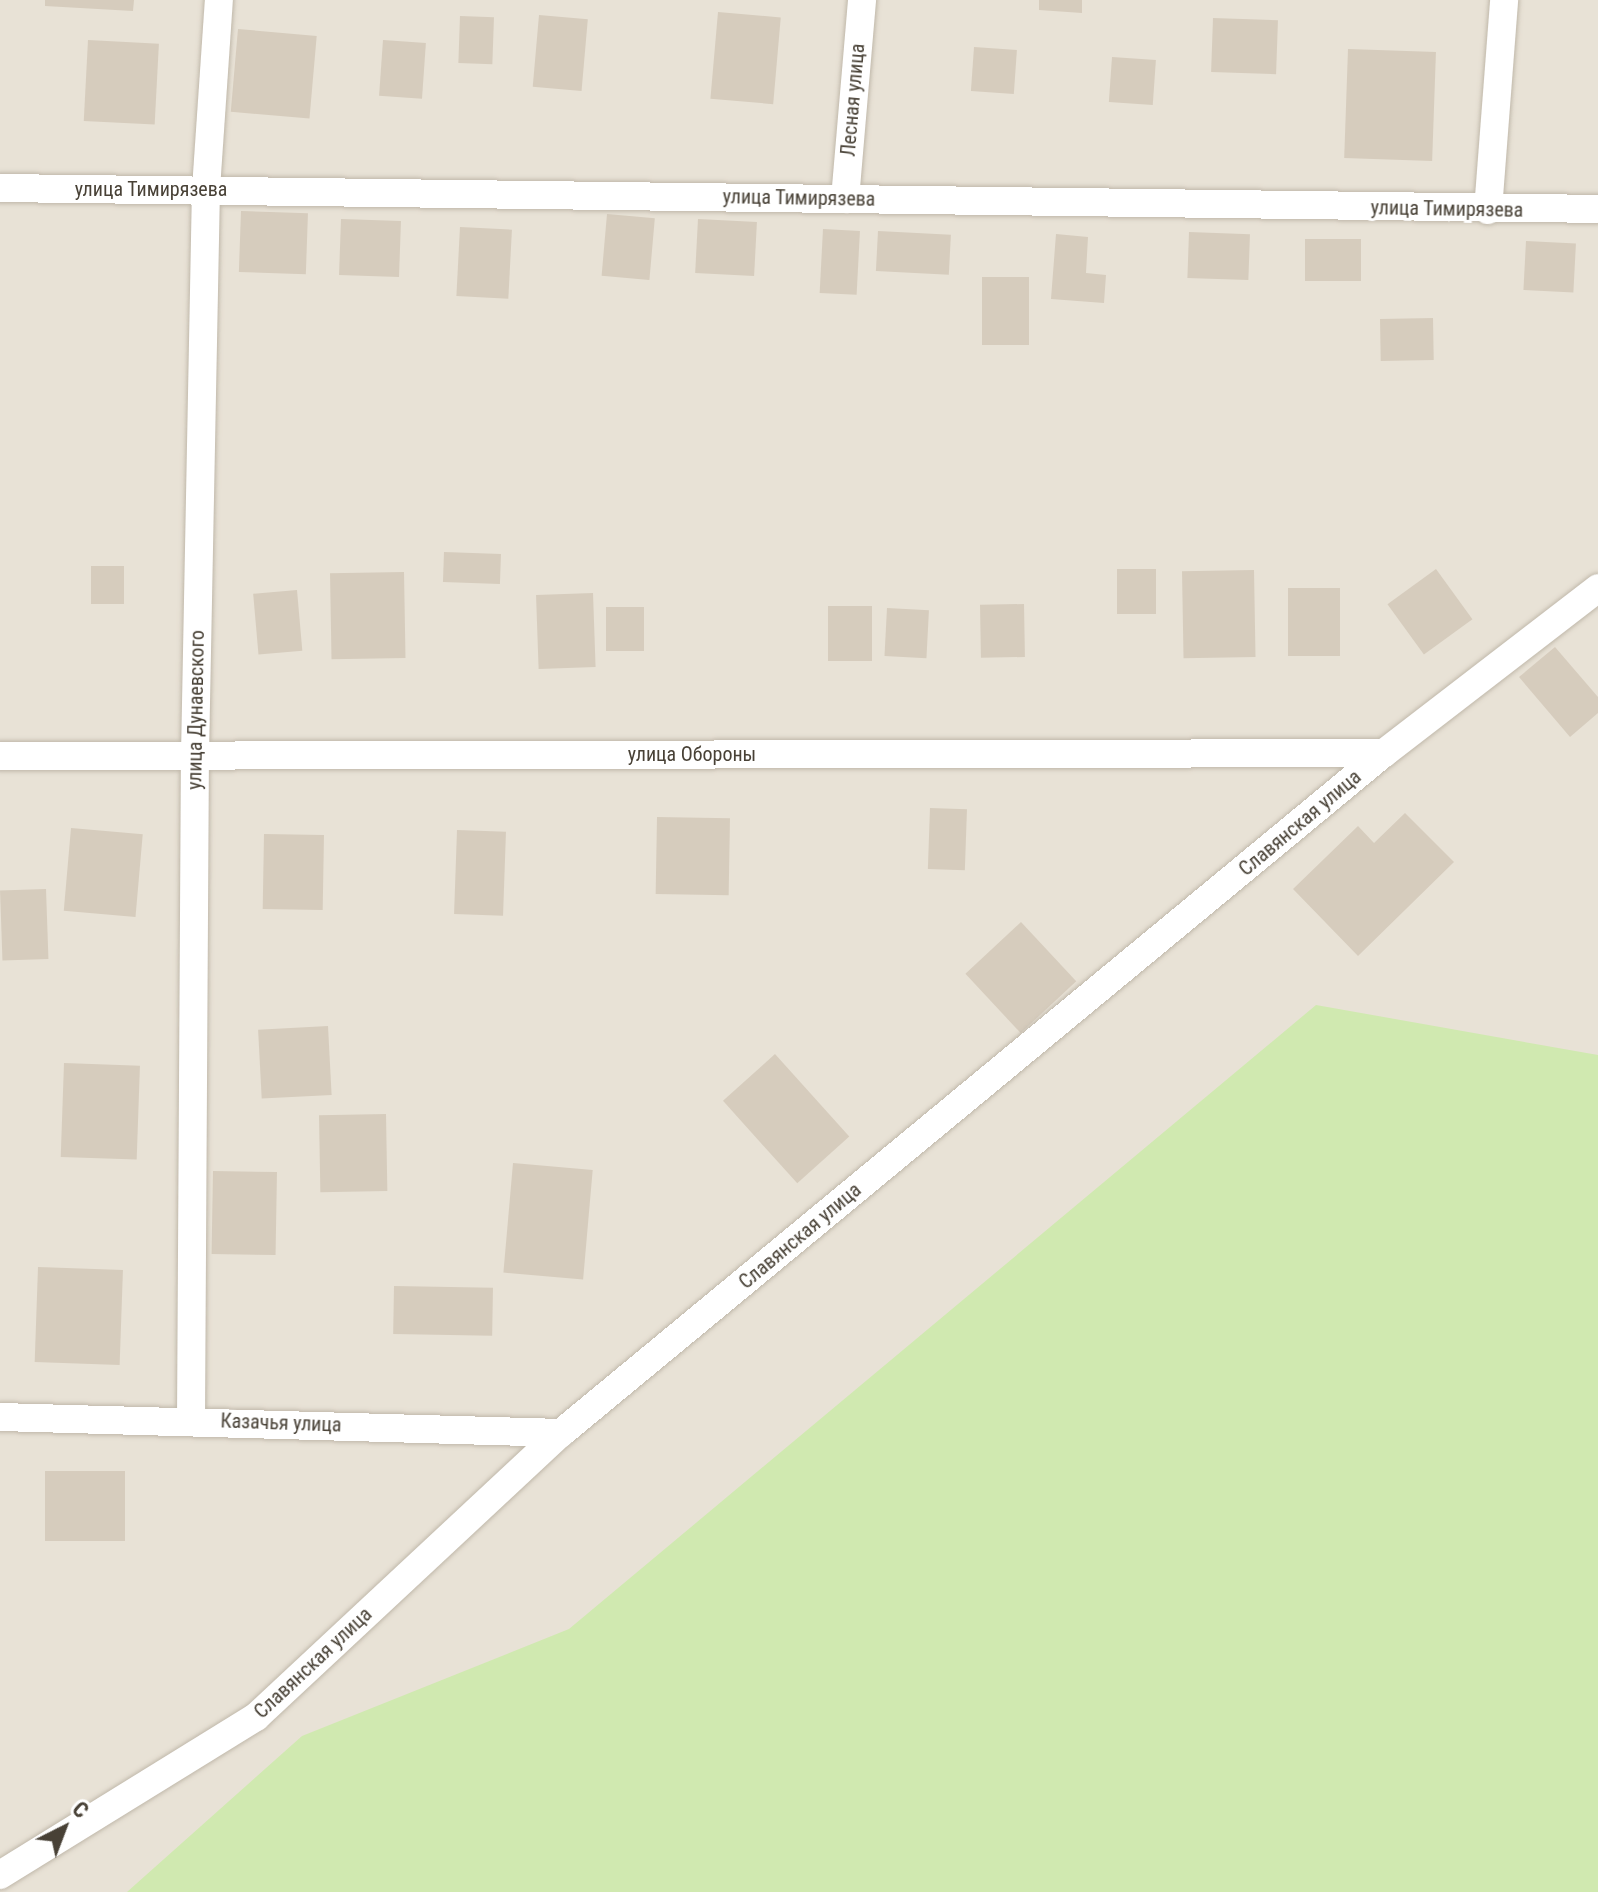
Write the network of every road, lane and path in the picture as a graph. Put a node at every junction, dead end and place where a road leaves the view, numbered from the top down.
1 (219, 0) edge
2 (862, 0) edge
3 (1504, 0) edge
4 (0, 188) edge
5 (206, 189) junction
6 (845, 199) junction
7 (1598, 209) edge
8 (1488, 210) junction
9 (1598, 588) edge
10 (1384, 753) junction
11 (195, 755) junction
12 (0, 756) edge
13 (0, 1417) edge
14 (191, 1420) junction
15 (561, 1433) junction
16 (0, 1875) edge

1 - 5 street, улица Дунаевского
2 - 6 street, Лесная улица
3 - 8 street
4 - 5 street, улица Тимирязева
5 - 6 street, улица Тимирязева
5 - 11 street, улица Дунаевского
6 - 8 street, улица Тимирязева
7 - 8 street, улица Тимирязева
9 - 10 street, Славянская улица
10 - 11 street, улица Обороны
10 - 15 street, Славянская улица
11 - 12 street, улица Обороны
11 - 14 street, улица Дунаевского
13 - 14 street, Казачья улица
14 - 15 street, Казачья улица
15 - 16 street, Славянская улица

